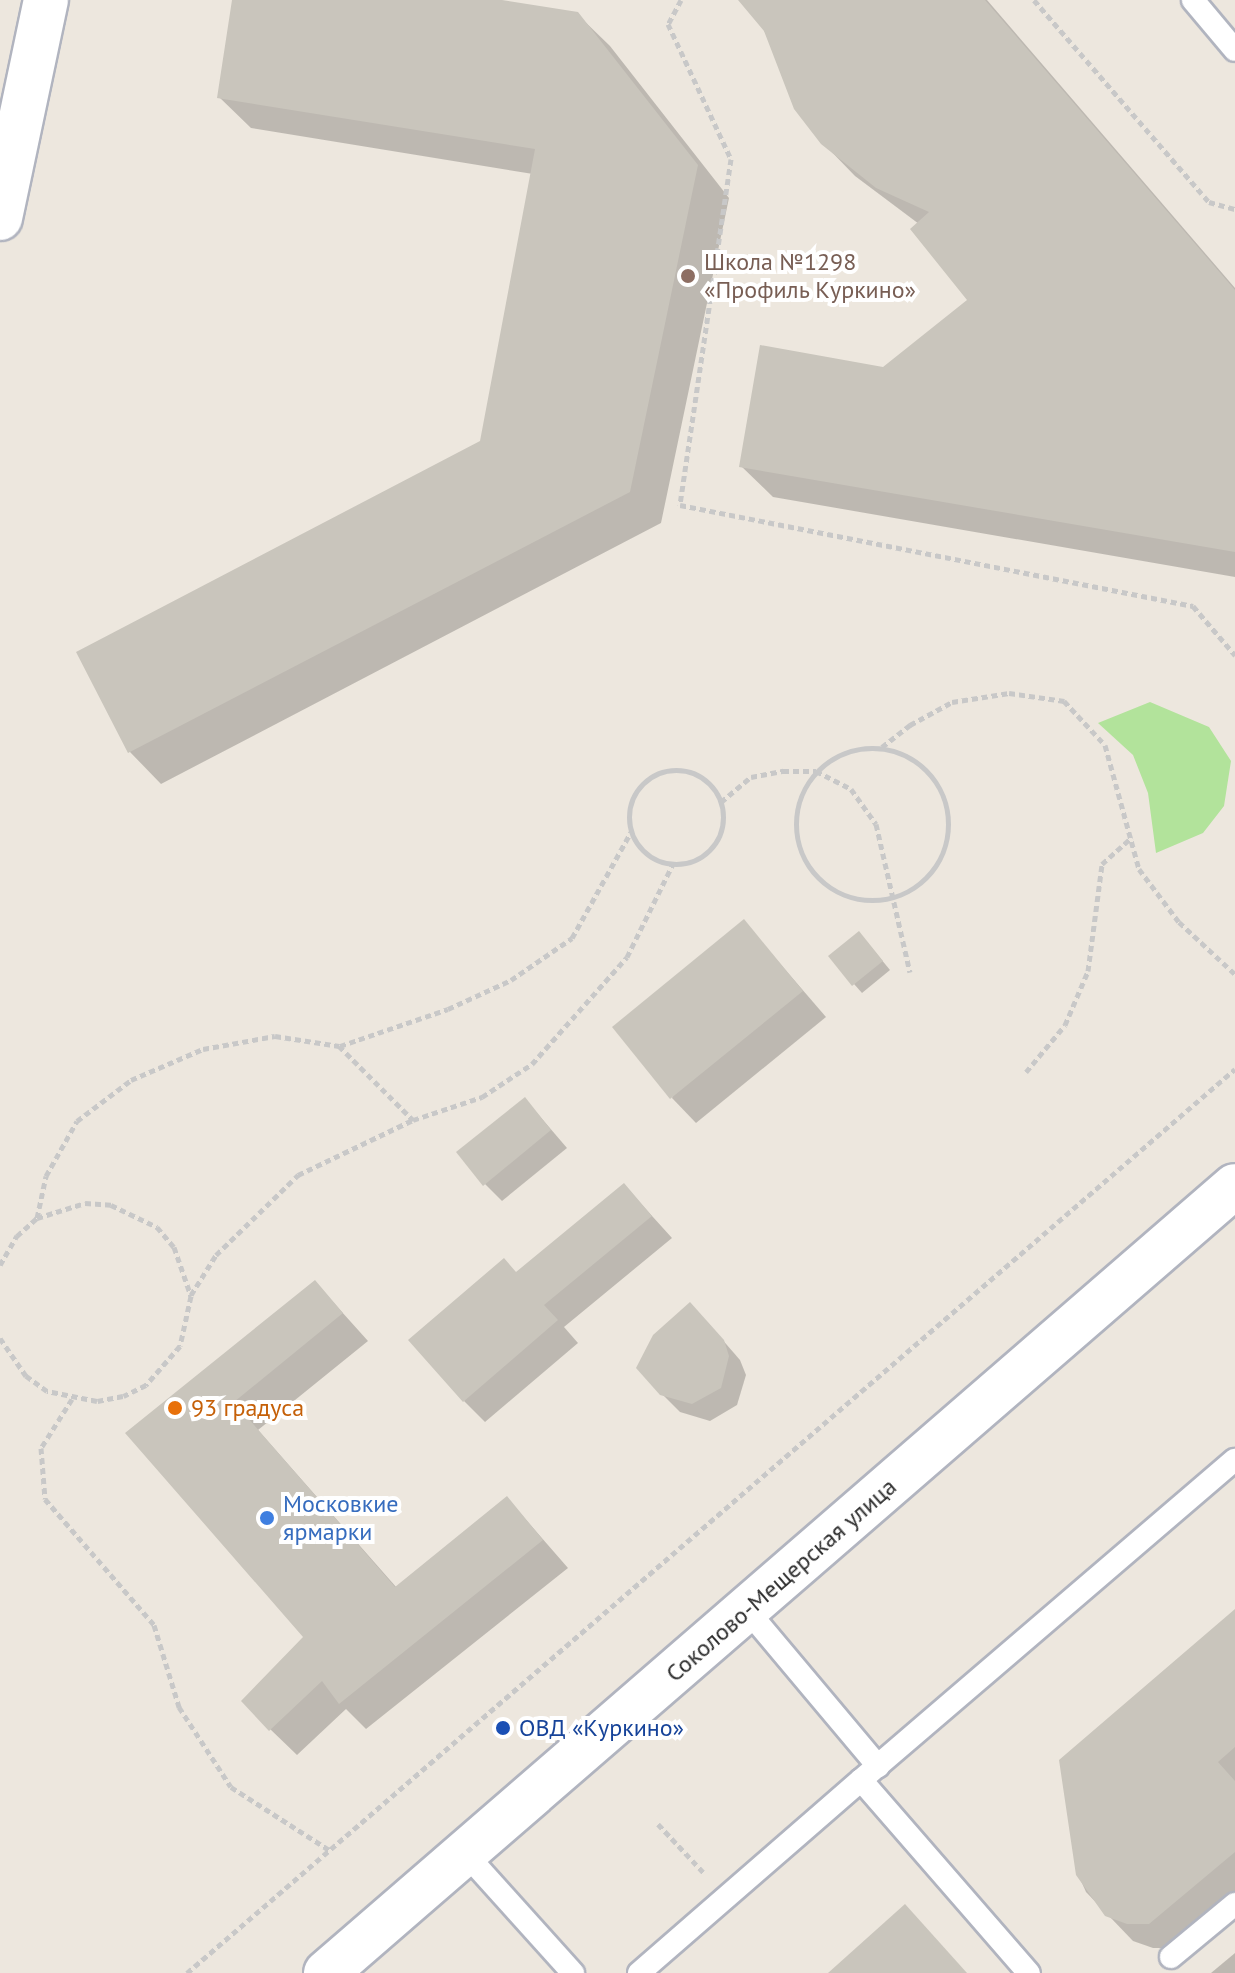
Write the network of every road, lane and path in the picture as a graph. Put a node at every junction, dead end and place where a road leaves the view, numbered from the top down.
1 (46, 0) edge
2 (681, 0) edge
3 (1034, 0) edge
4 (1193, 0) edge
5 (1235, 50) edge
6 (1235, 209) edge
7 (0, 218) edge
8 (1235, 655) edge
9 (882, 747) junction
10 (816, 771) junction
11 (721, 802) junction
12 (631, 832) junction
13 (1132, 837) junction
14 (673, 864) junction
15 (894, 896) junction
16 (910, 972) dead end
17 (1235, 974) edge
18 (339, 1046) junction
19 (1235, 1069) edge
20 (1026, 1072) dead end
21 (413, 1120) junction
22 (1235, 1186) edge
23 (37, 1218) junction
24 (0, 1265) edge
25 (191, 1296) junction
26 (0, 1338) edge
27 (72, 1399) junction
28 (1235, 1460) edge
29 (747, 1610) junction
30 (869, 1773) junction
31 (658, 1824) dead end
32 (329, 1850) junction
33 (464, 1852) junction
34 (726, 1897) junction
35 (1235, 1904) edge
36 (1171, 1957) dead end
37 (187, 1973) edge
38 (326, 1973) edge
39 (573, 1973) edge
40 (639, 1973) edge
41 (1029, 1973) edge

1 - 7 street
2 - 8 path
3 - 6 path
4 - 5 lane
9 - 10 path
9 - 13 path
9 - 15 path
10 - 11 path
10 - 15 path
10 - 15 path
11 - 12 path
11 - 14 path
12 - 14 path
12 - 18 path
13 - 17 path
13 - 20 path
14 - 21 path
15 - 16 path
18 - 21 path
18 - 23 path
19 - 32 path
21 - 25 path
22 - 29 street, Соколово-Мещерская улица
23 - 24 path
23 - 25 path
25 - 27 path
26 - 27 path
27 - 32 path
28 - 30 lane
29 - 30 lane
29 - 33 street, Соколово-Мещерская улица
30 - 34 lane
30 - 41 lane
31 - 34 path
32 - 37 path
33 - 38 street, Соколово-Мещерская улица
33 - 39 lane
34 - 40 lane
35 - 36 lane

